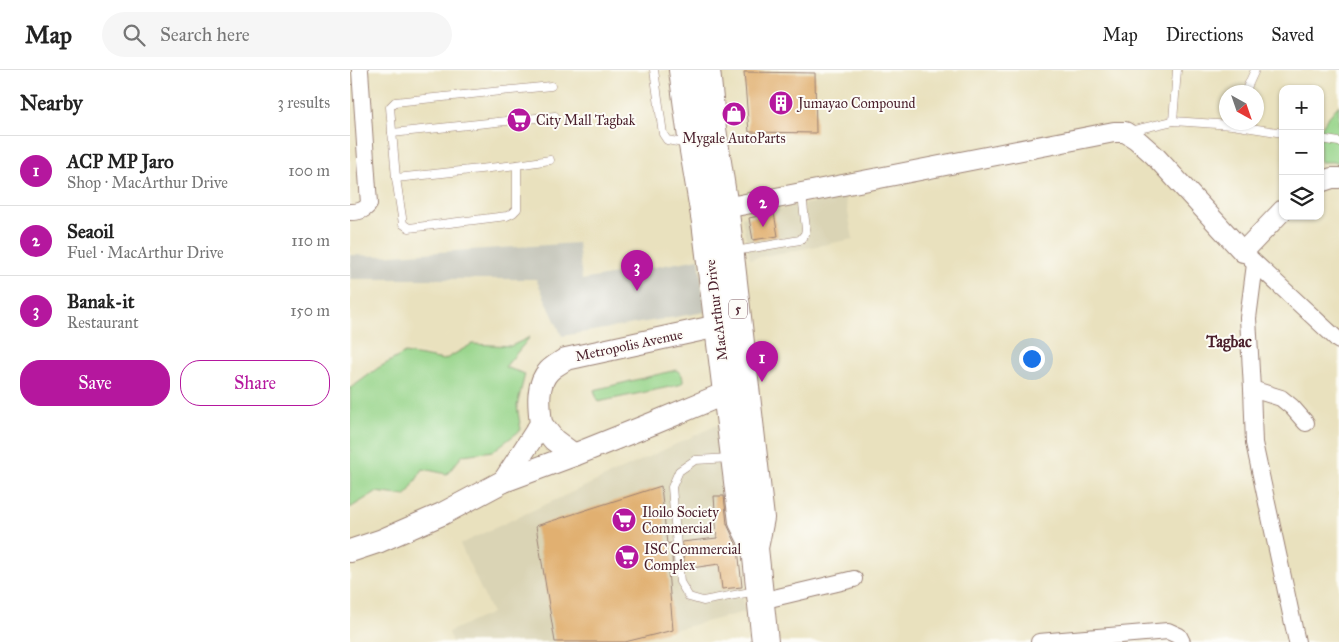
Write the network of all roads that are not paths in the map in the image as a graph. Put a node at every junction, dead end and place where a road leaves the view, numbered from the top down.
1 (360, 70) edge
2 (654, 70) edge
3 (682, 70) edge
4 (707, 70) edge
5 (1177, 70) edge
6 (1255, 70) edge
7 (1248, 85) edge
8 (551, 86) dead end
9 (356, 102) edge
10 (555, 116) dead end
11 (1173, 121) junction
12 (1219, 123) edge
13 (1264, 130) edge
14 (1125, 132) junction
15 (1279, 132) edge
16 (392, 133) junction
17 (1324, 140) edge
18 (1339, 142) edge
19 (692, 145) junction
20 (550, 160) dead end
21 (517, 165) junction
22 (396, 178) junction
23 (1339, 178) edge
24 (1324, 181) edge
25 (802, 192) junction
26 (725, 208) junction
27 (350, 212) edge
28 (1279, 216) edge
29 (731, 252) junction
30 (1249, 258) junction
31 (718, 326) junction
32 (742, 339) junction
33 (1339, 341) edge
34 (736, 388) junction
35 (1252, 389) junction
36 (1306, 423) dead end
37 (541, 424) junction
38 (574, 455) junction
39 (734, 458) junction
40 (504, 481) junction
41 (756, 548) junction
42 (350, 551) edge
43 (854, 580) dead end
44 (760, 595) junction
45 (765, 642) edge
46 (1045, 642) edge
47 (1182, 642) edge
48 (1297, 642) edge

1 - 9 street
2 - 19 lane
3 - 19 main road, MacArthur Drive / 5
4 - 26 main road, MacArthur Drive / 5
5 - 11 lane
6 - 7 lane
8 - 16 lane
9 - 27 street
10 - 16 lane
11 - 12 lane
11 - 14 lane
13 - 15 lane
14 - 25 street
14 - 30 street
16 - 22 lane
17 - 18 lane
19 - 31 main road, MacArthur Drive / 5
20 - 21 lane
21 - 22 lane
21 - 22 lane
23 - 24 street
25 - 26 street
25 - 29 lane
26 - 29 main road, MacArthur Drive / 5
28 - 30 street
29 - 32 main road, MacArthur Drive / 5
30 - 33 street
30 - 35 street
31 - 32 main road
31 - 34 main road, MacArthur Drive / 5
31 - 37 main road, Metropolis Avenue
32 - 34 main road, MacArthur Drive / 5
34 - 38 main road
34 - 39 main road, MacArthur Drive / 5
34 - 41 main road, MacArthur Drive / 5
35 - 36 street
35 - 48 street
37 - 38 main road
37 - 40 main road
38 - 40 main road
39 - 41 main road, MacArthur Drive / 5
39 - 44 lane
40 - 42 main road
41 - 44 main road, MacArthur Drive / 5
43 - 44 street
44 - 45 main road, MacArthur Drive / 5
46 - 47 street

